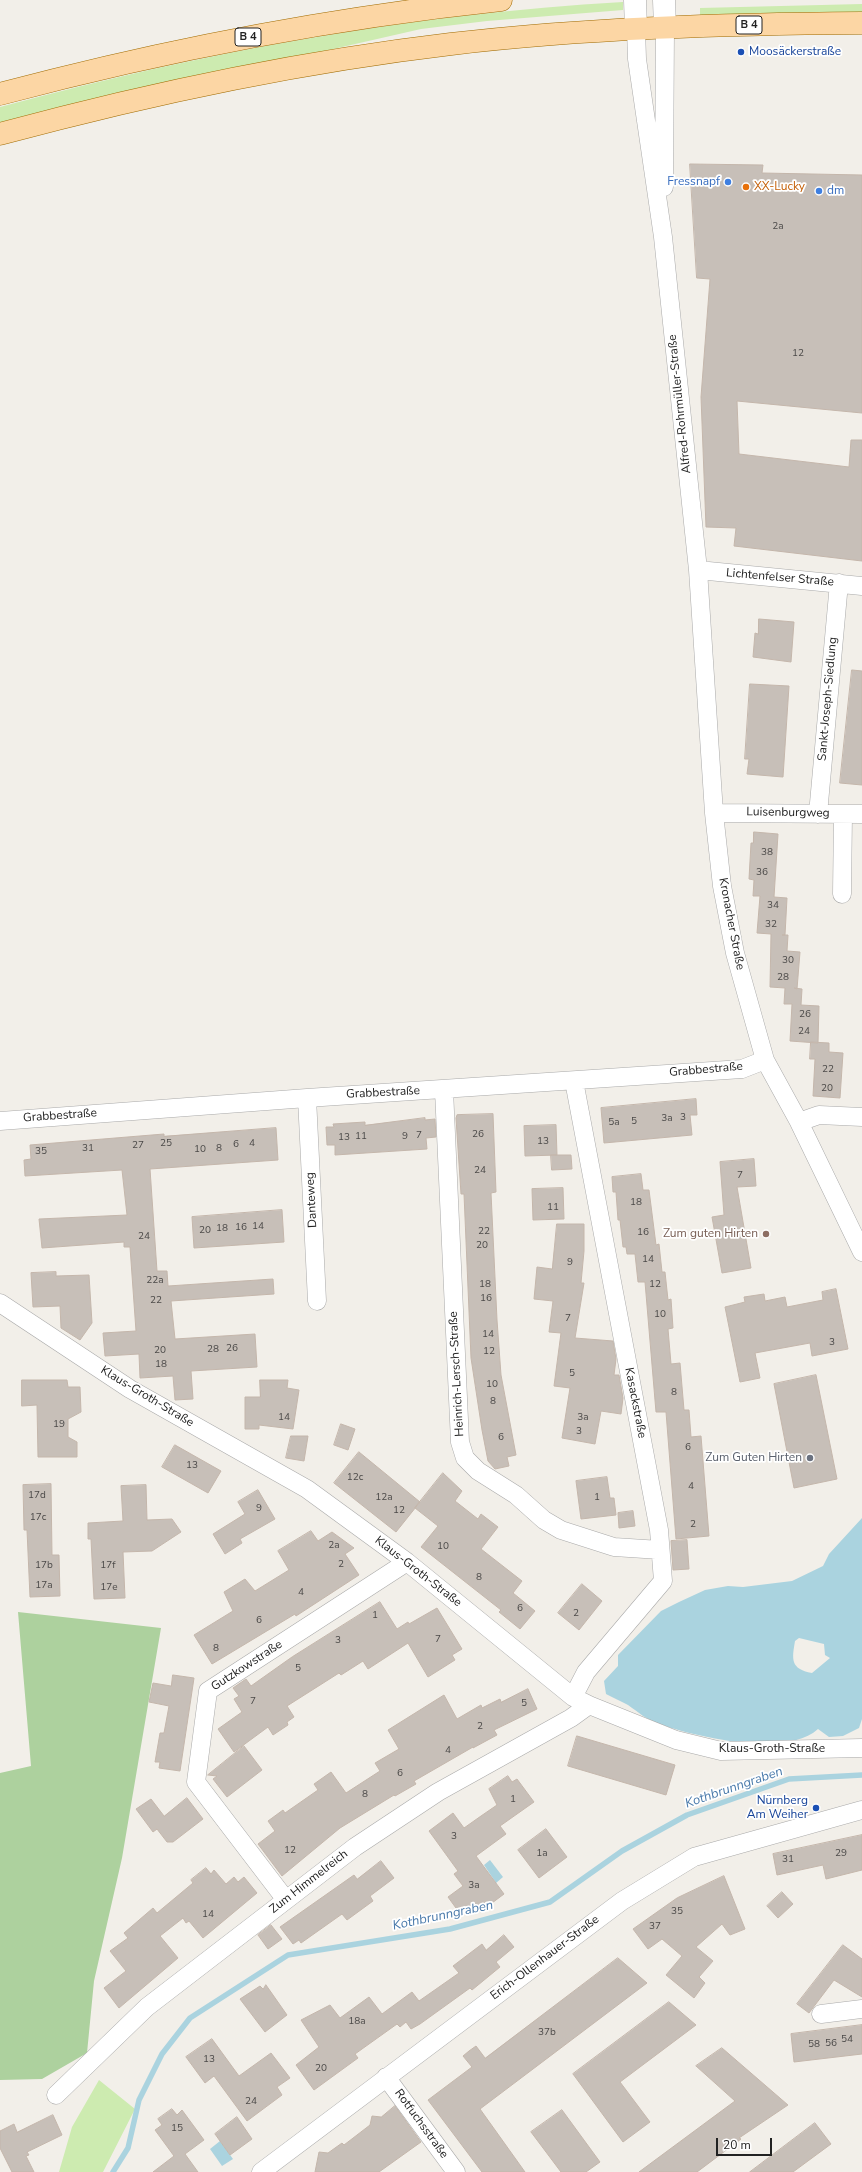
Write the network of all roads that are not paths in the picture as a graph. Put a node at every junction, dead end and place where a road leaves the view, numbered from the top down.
1 (501, 0) edge
2 (635, 0) edge
3 (664, 0) edge
4 (862, 23) edge
5 (665, 27) junction
6 (636, 29) junction
7 (0, 94) edge
8 (0, 134) edge
9 (663, 238) junction
10 (698, 570) junction
11 (838, 583) junction
12 (862, 586) edge
13 (714, 812) junction
14 (818, 814) junction
15 (842, 814) junction
16 (862, 814) edge
17 (842, 894) dead end
18 (765, 1060) junction
19 (574, 1081) junction
20 (444, 1090) junction
21 (307, 1098) junction
22 (862, 1117) edge
23 (0, 1121) edge
24 (799, 1122) junction
25 (862, 1252) edge
26 (317, 1302) dead end
27 (0, 1303) edge
28 (660, 1550) junction
29 (407, 1562) junction
30 (581, 1701) junction
31 (862, 1748) edge
32 (862, 1810) edge
33 (286, 1900) junction
34 (862, 2009) edge
35 (821, 2014) dead end
36 (386, 2077) junction
37 (56, 2095) dead end
38 (261, 2172) edge
39 (456, 2172) edge

1 - 7 main road, B 4
2 - 6 street
3 - 5 street
4 - 5 main road, B 4
5 - 6 main road, B 4
5 - 9 street, Alfred-Rohrmüller-Straße
6 - 8 main road, B 4
6 - 9 street, Alfred-Rohrmüller-Straße
9 - 10 street, Alfred-Rohrmüller-Straße
10 - 11 street, Lichtenfelser Straße
10 - 13 street, Kronacher Straße
11 - 12 street, Lichtenfelser Straße
11 - 14 street, Sankt-Joseph-Siedlung
13 - 14 street, Luisenburgweg
13 - 18 street, Kronacher Straße
14 - 15 street, Luisenburgweg
15 - 16 street, Luisenburgweg
15 - 17 street
18 - 19 street, Grabbestraße
18 - 24 street, Kronacher Straße
19 - 20 street, Grabbestraße
19 - 28 street, Kasackstraße
20 - 21 street, Grabbestraße
20 - 28 street, Heinrich-Lersch-Straße
21 - 23 street, Grabbestraße
21 - 26 street, Danteweg
22 - 24 street
24 - 25 street, Kronacher Straße
27 - 29 street, Klaus-Groth-Straße
28 - 30 street, Kasackstraße
29 - 30 street, Klaus-Groth-Straße
29 - 33 street, Gutzkowstraße
30 - 31 street, Klaus-Groth-Straße
30 - 33 street, Zum Himmelreich
32 - 36 street, Erich-Ollenhauer-Straße
33 - 37 street, Zum Himmelreich
34 - 35 street
36 - 38 street, Erich-Ollenhauer-Straße
36 - 39 street, Rotfuchsstraße

